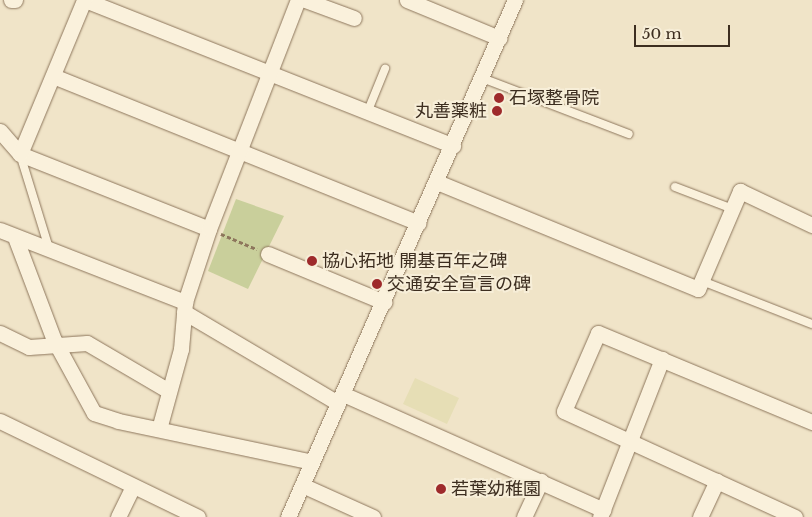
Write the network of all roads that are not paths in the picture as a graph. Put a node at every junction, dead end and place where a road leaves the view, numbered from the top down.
1 (84, 0) edge
2 (298, 0) edge
3 (305, 0) edge
4 (407, 0) edge
5 (515, 0) edge
6 (354, 18) dead end
7 (499, 38) junction
8 (385, 69) dead end
9 (269, 74) junction
10 (53, 76) junction
11 (482, 78) junction
12 (367, 113) junction
13 (0, 131) edge
14 (629, 134) dead end
15 (453, 146) junction
16 (239, 150) junction
17 (20, 154) junction
18 (436, 182) junction
19 (675, 187) dead end
20 (732, 210) junction
21 (419, 223) junction
22 (812, 225) edge
23 (209, 228) junction
24 (0, 230) edge
25 (15, 237) junction
26 (49, 250) junction
27 (268, 254) road end
28 (702, 280) junction
29 (384, 302) junction
30 (185, 307) junction
31 (812, 324) edge
32 (0, 333) edge
33 (58, 345) junction
34 (662, 359) junction
35 (167, 390) junction
36 (340, 398) junction
37 (0, 421) edge
38 (812, 422) edge
39 (158, 429) junction
40 (630, 441) junction
41 (312, 462) junction
42 (540, 481) junction
43 (717, 481) junction
44 (302, 485) junction
45 (133, 486) junction
46 (601, 513) edge
47 (118, 517) edge
48 (198, 517) edge
49 (288, 517) edge
50 (373, 517) edge
51 (524, 517) edge
52 (700, 517) edge
53 (795, 517) edge

1 - 9 street
1 - 10 street
2 - 9 street
3 - 6 street
4 - 7 street
5 - 7 street
7 - 11 street
8 - 12 lane
9 - 12 street
9 - 16 street
10 - 16 street
10 - 17 street
11 - 14 lane
11 - 15 street
12 - 15 street
13 - 17 street
15 - 18 street
16 - 21 street
16 - 23 street
17 - 23 street
17 - 26 lane
18 - 21 street
18 - 28 street
19 - 20 lane
20 - 22 street
20 - 28 street
21 - 29 street
23 - 30 street
24 - 25 street
25 - 26 street
25 - 33 street
26 - 30 street
27 - 29 street
28 - 31 lane
29 - 36 street
30 - 35 street
30 - 36 street
32 - 33 street
33 - 35 street
33 - 39 street
34 - 38 street
34 - 40 street
34 - 40 street
35 - 39 street
36 - 41 street
36 - 42 street
37 - 45 street
39 - 41 street
40 - 43 street
40 - 46 street
41 - 44 street
42 - 46 street
42 - 51 street
43 - 52 street
43 - 53 street
44 - 49 street
44 - 50 street
45 - 47 street
45 - 48 street

